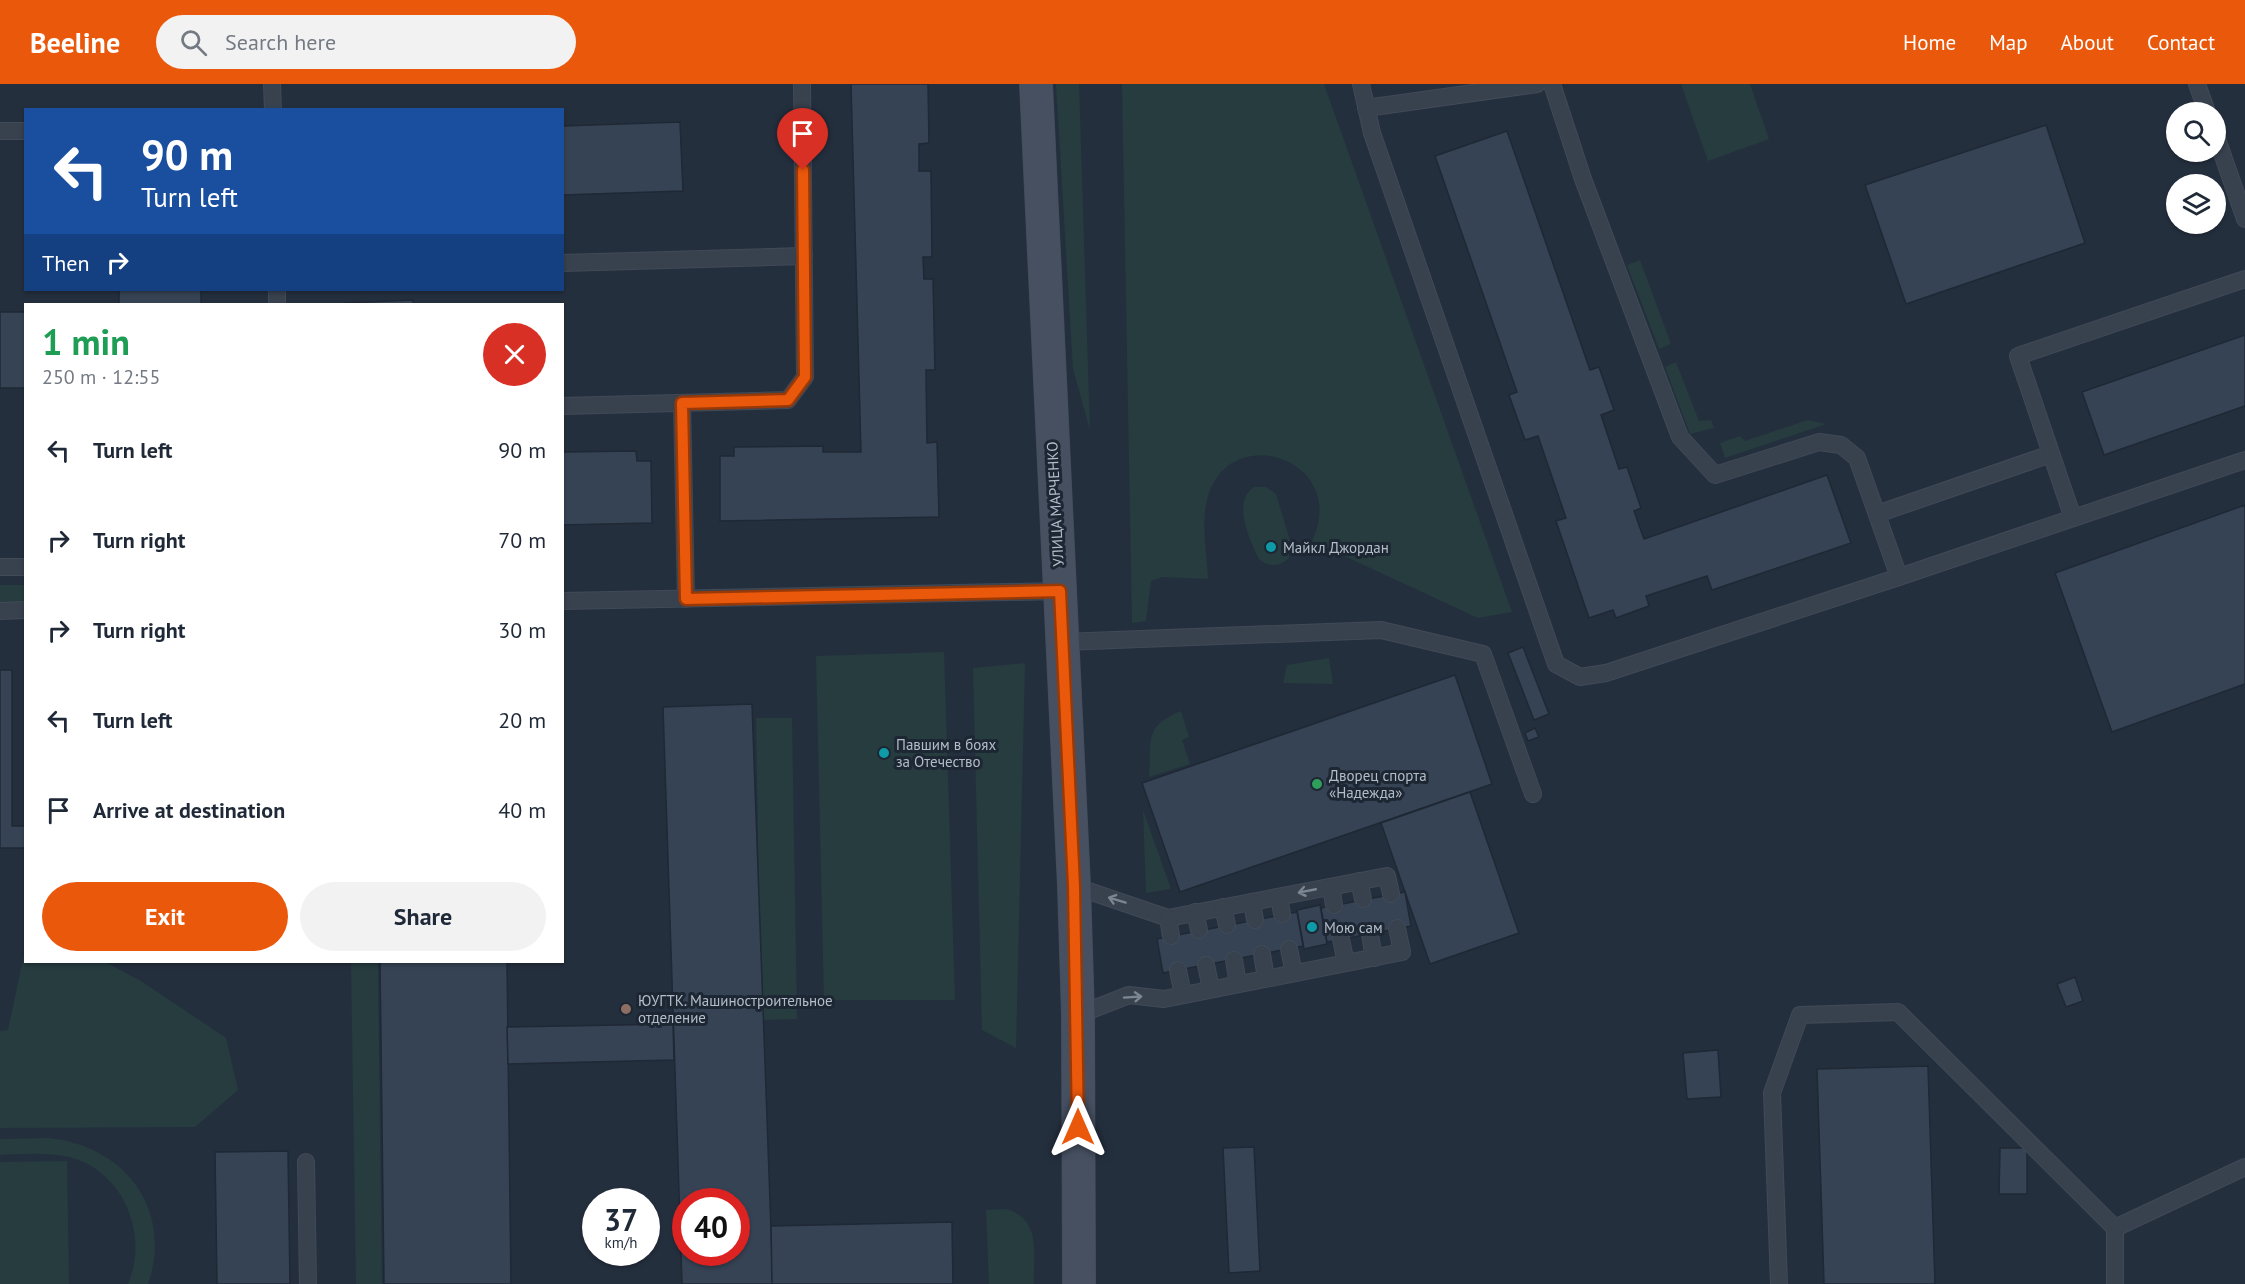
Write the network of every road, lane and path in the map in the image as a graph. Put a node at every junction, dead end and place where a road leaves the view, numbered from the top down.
1 (272, 84) edge
2 (802, 84) edge
3 (1036, 84) edge
4 (1360, 84) edge
5 (1552, 84) edge
6 (2197, 84) edge
7 (1527, 85) edge
8 (2203, 102) edge
9 (273, 108) edge
10 (1366, 108) junction
11 (0, 131) edge
12 (24, 131) edge
13 (2225, 162) edge
14 (2245, 219) edge
15 (804, 256) junction
16 (564, 263) edge
17 (2245, 279) edge
18 (682, 403) junction
19 (564, 406) edge
20 (2051, 454) junction
21 (2245, 460) edge
22 (1877, 514) junction
23 (2073, 518) junction
24 (0, 567) edge
25 (24, 567) edge
26 (1899, 577) junction
27 (1060, 591) junction
28 (686, 599) junction
29 (564, 601) edge
30 (0, 610) edge
31 (24, 610) edge
32 (1062, 642) junction
33 (1533, 794) dead end
34 (1359, 881) junction
35 (1074, 886) junction
36 (1331, 887) junction
37 (1391, 894) dead end
38 (1280, 897) junction
39 (1363, 899) dead end
40 (1252, 902) junction
41 (1334, 905) dead end
42 (1223, 907) junction
43 (1196, 912) junction
44 (1282, 914) dead end
45 (1168, 918) junction
46 (1255, 920) dead end
47 (1227, 925) dead end
48 (1397, 928) dead end
49 (1199, 930) dead end
50 (1370, 934) dead end
51 (1172, 936) dead end
52 (1341, 939) dead end
53 (1289, 949) dead end
54 (1262, 954) dead end
55 (1374, 958) junction
56 (1234, 960) dead end
57 (1346, 963) junction
58 (1206, 965) dead end
59 (1178, 970) dead end
60 (1294, 973) junction
61 (1266, 978) junction
62 (1238, 984) junction
63 (1211, 989) junction
64 (1183, 995) junction
65 (1078, 1015) junction
66 (306, 1162) dead end
67 (2245, 1167) edge
68 (2115, 1228) junction
69 (308, 1284) edge
70 (1078, 1284) edge
71 (1779, 1284) edge
72 (2115, 1284) edge

1 - 9 lane
2 - 15 lane
3 - 27 street, УЛИЦА МАРЧЕНКО
4 - 10 lane
5 - 22 lane
6 - 8 lane
7 - 10 lane
10 - 26 lane
11 - 12 lane
13 - 14 lane
15 - 16 lane
15 - 18 lane
17 - 20 lane
18 - 19 lane
18 - 28 lane
20 - 22 lane
20 - 23 lane
21 - 23 lane
22 - 26 lane
23 - 26 lane
24 - 25 lane
27 - 28 lane
27 - 32 street, УЛИЦА МАРЧЕНКО
28 - 29 lane
30 - 31 lane
32 - 33 lane
32 - 35 street, УЛИЦА МАРЧЕНКО
34 - 36 lane
34 - 37 lane
34 - 39 lane
45 -> 35 lane
35 - 65 street, УЛИЦА МАРЧЕНКО
36 -> 38 lane
36 - 41 lane
38 - 40 lane
38 - 44 lane
40 - 42 lane
40 - 46 lane
42 - 43 lane
42 - 47 lane
43 - 45 lane
43 - 49 lane
45 - 51 lane
48 - 55 lane
50 - 55 lane
52 - 57 lane
53 - 60 lane
54 - 61 lane
55 - 57 lane
56 - 62 lane
57 - 60 lane
58 - 63 lane
59 - 64 lane
60 - 61 lane
61 - 62 lane
62 - 63 lane
63 - 64 lane
65 -> 64 lane
65 - 70 street, УЛИЦА МАРЧЕНКО
66 - 69 lane
67 - 68 lane
68 - 71 lane
68 - 72 lane

